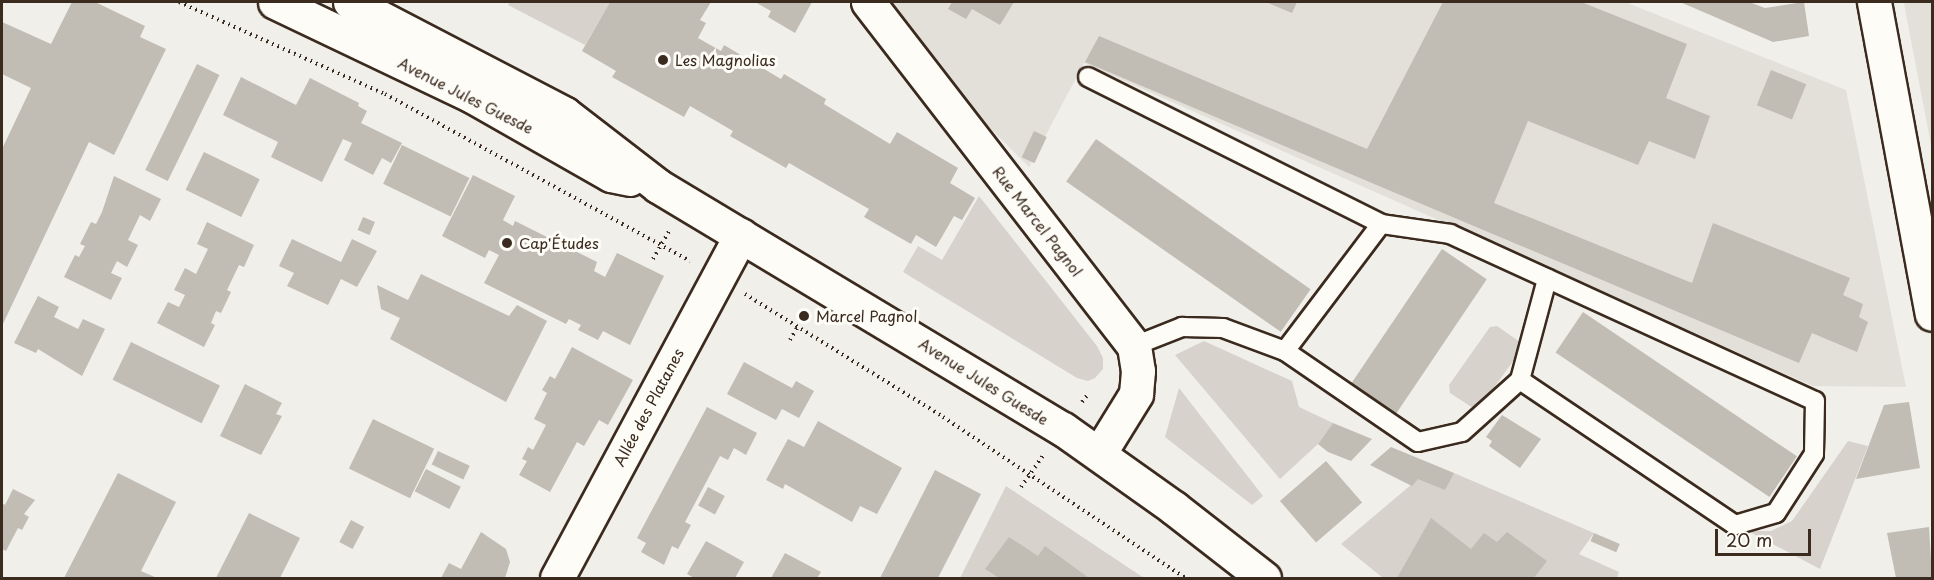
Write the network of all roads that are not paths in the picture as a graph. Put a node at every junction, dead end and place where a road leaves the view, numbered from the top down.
1 (275, 2) edge
2 (350, 2) edge
3 (868, 2) edge
4 (1874, 2) edge
5 (1088, 78) dead end
6 (658, 186) junction
7 (1380, 224) junction
8 (741, 235) junction
9 (1547, 279) junction
10 (1932, 314) edge
11 (1134, 346) junction
12 (1285, 351) junction
13 (1520, 380) junction
14 (1099, 454) junction
15 (557, 579) edge
16 (1264, 579) edge

1 - 6 street, Avenue Jules Guesde
2 - 6 street, Avenue Jules Guesde
3 - 11 street, Rue Marcel Pagnol
4 - 10 street
5 - 7 lane
6 - 8 street, Avenue Jules Guesde
7 - 9 lane
7 - 12 lane
8 - 14 street, Avenue Jules Guesde
8 - 15 street, Allée des Platanes
9 - 13 lane
9 - 13 lane
11 - 12 lane
11 - 14 street
12 - 13 lane
14 - 16 street, Avenue Jules Guesde

